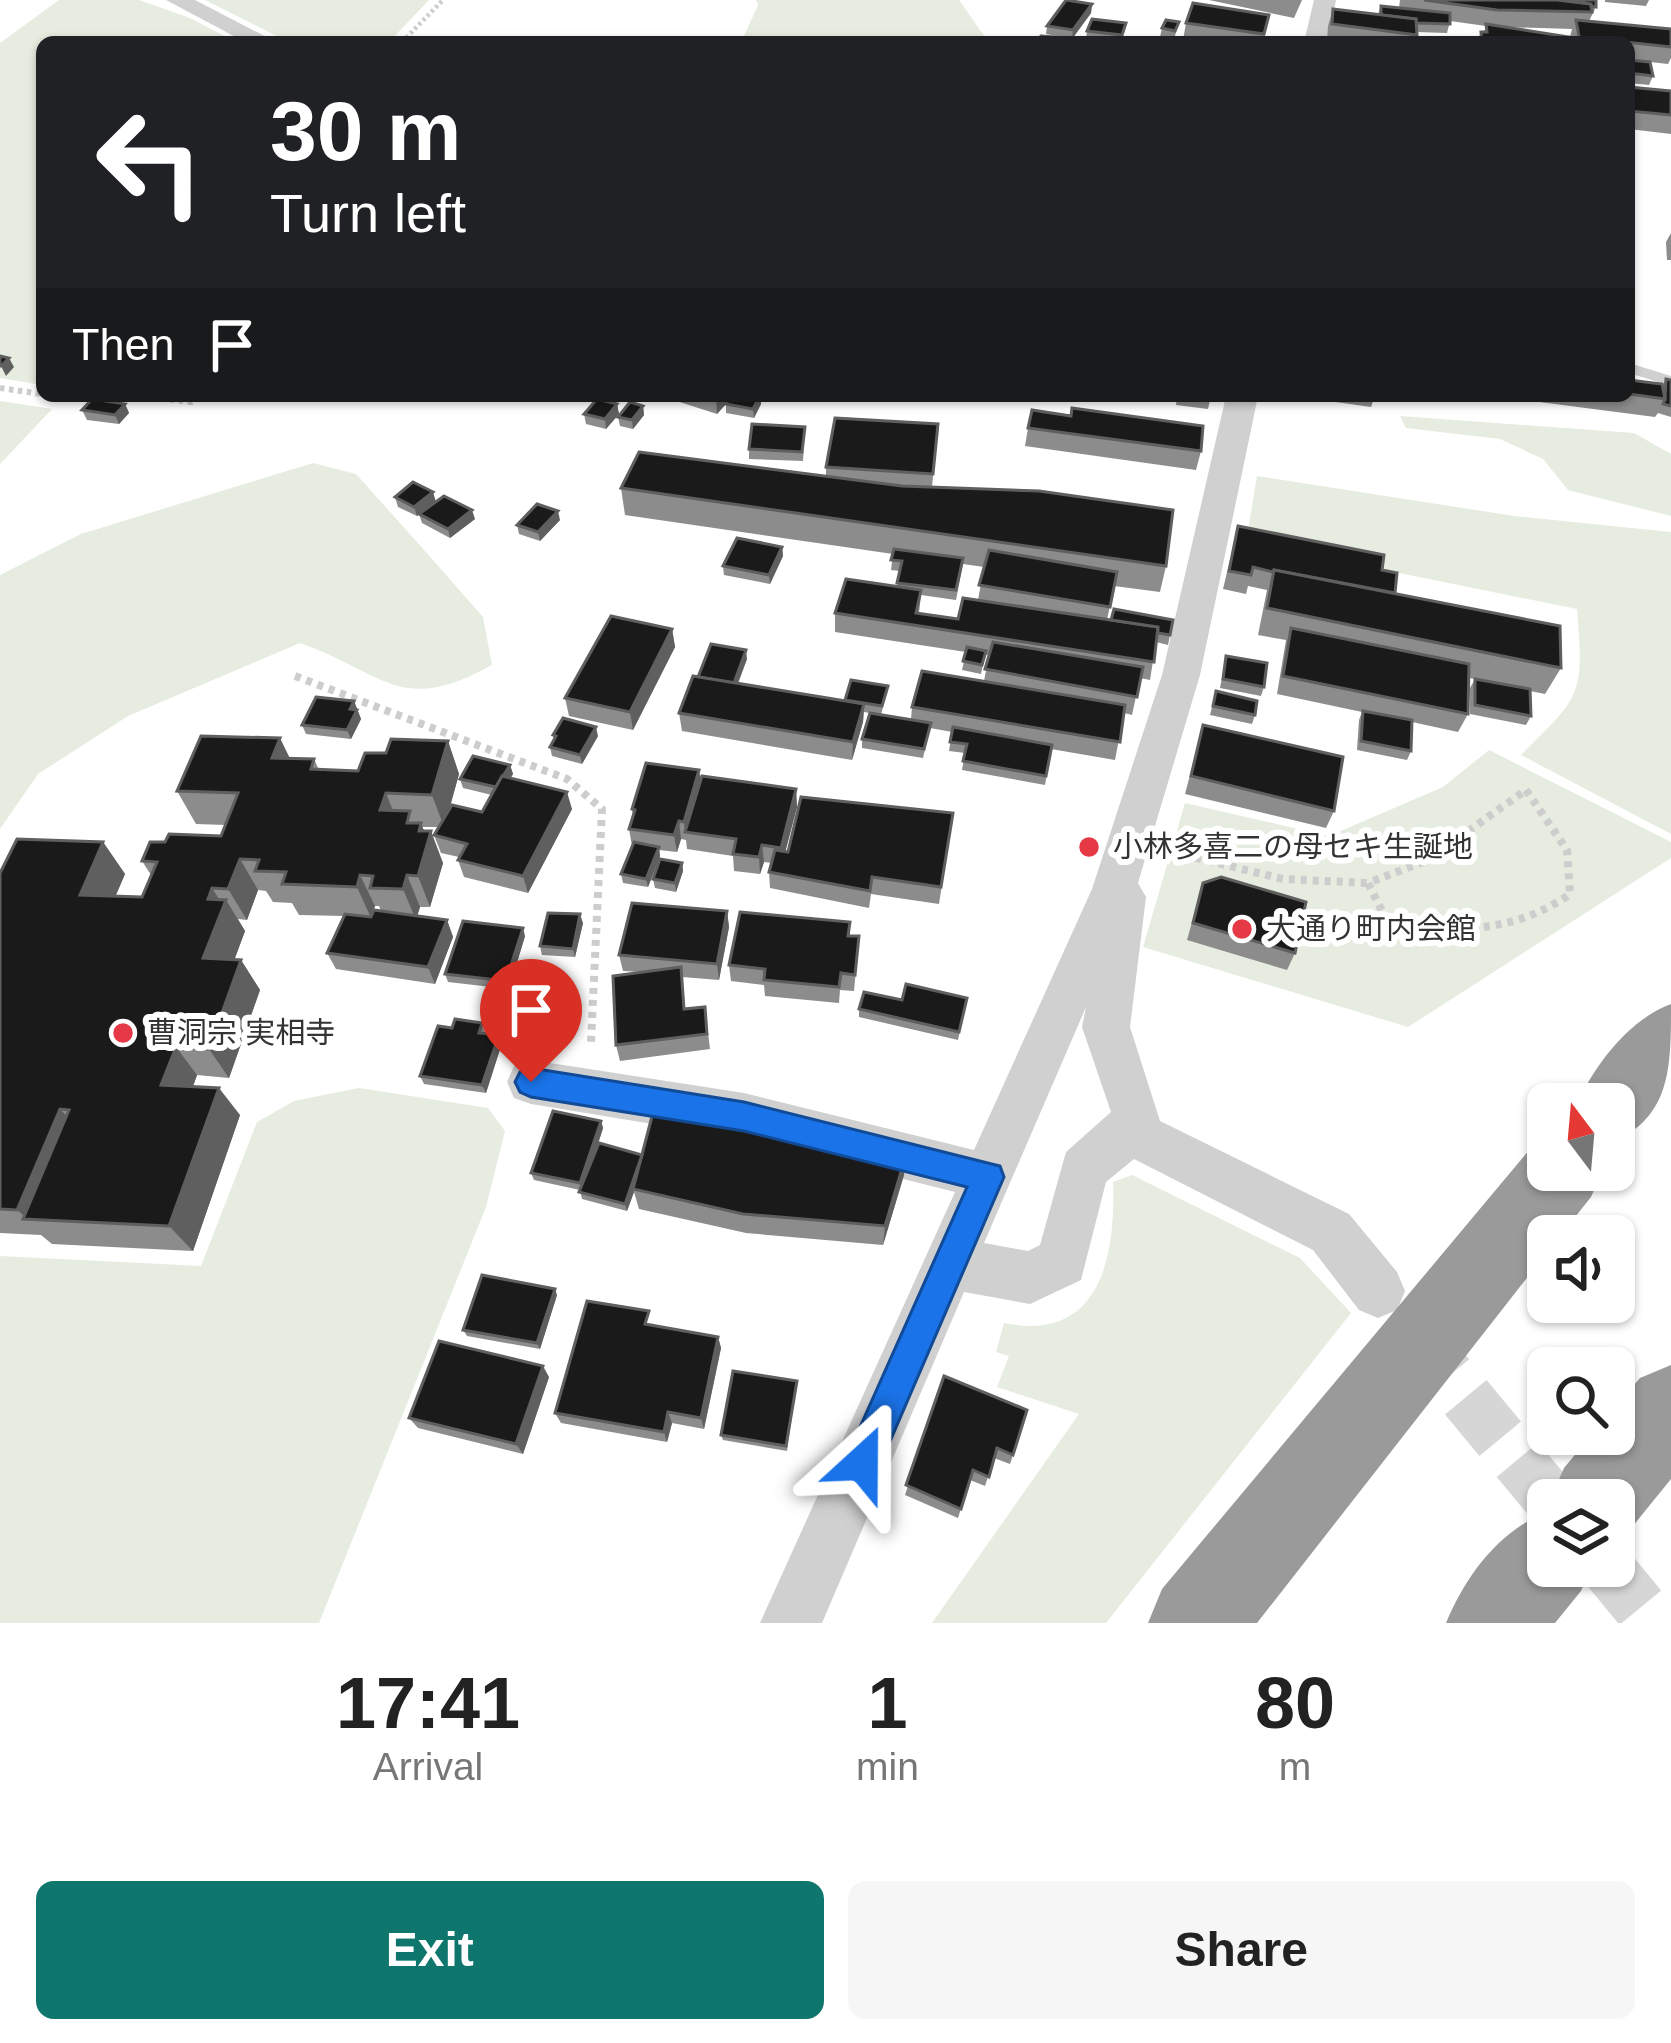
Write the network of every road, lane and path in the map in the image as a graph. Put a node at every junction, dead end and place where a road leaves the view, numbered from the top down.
1 (177, 0) edge
2 (443, 0) edge
3 (1325, 0) edge
4 (252, 36) edge
5 (408, 36) edge
6 (1317, 36) edge
7 (1635, 370) edge
8 (1671, 381) edge
9 (0, 388) edge
10 (36, 393) edge
11 (1241, 402) edge
12 (1166, 529) edge
13 (1213, 534) junction
14 (295, 676) dead end
15 (1129, 844) junction
16 (1367, 881) junction
17 (1671, 1037) edge
18 (531, 1082) dead end
19 (1634, 1083) edge
20 (588, 1091) junction
21 (1127, 1130) junction
22 (988, 1177) junction
23 (1546, 1191) edge
24 (950, 1263) junction
25 (1378, 1291) dead end
26 (1671, 1409) edge
27 (1613, 1479) edge
28 (1527, 1583) edge
29 (791, 1623) edge
30 (1196, 1623) edge
31 (1494, 1623) edge

1 - 4 street
2 - 5 path
3 - 6 street
7 - 8 lane
9 - 10 path
11 - 13 street
12 - 13 street
13 - 15 street
14 - 20 path
15 - 16 path
15 - 21 street
15 - 22 street
16 - 16 path
17 - 19 highway
18 - 20 street
20 - 22 street
21 - 24 street
21 - 25 street
22 - 24 street
23 - 30 highway
24 - 29 street
26 - 27 highway
28 - 31 highway

